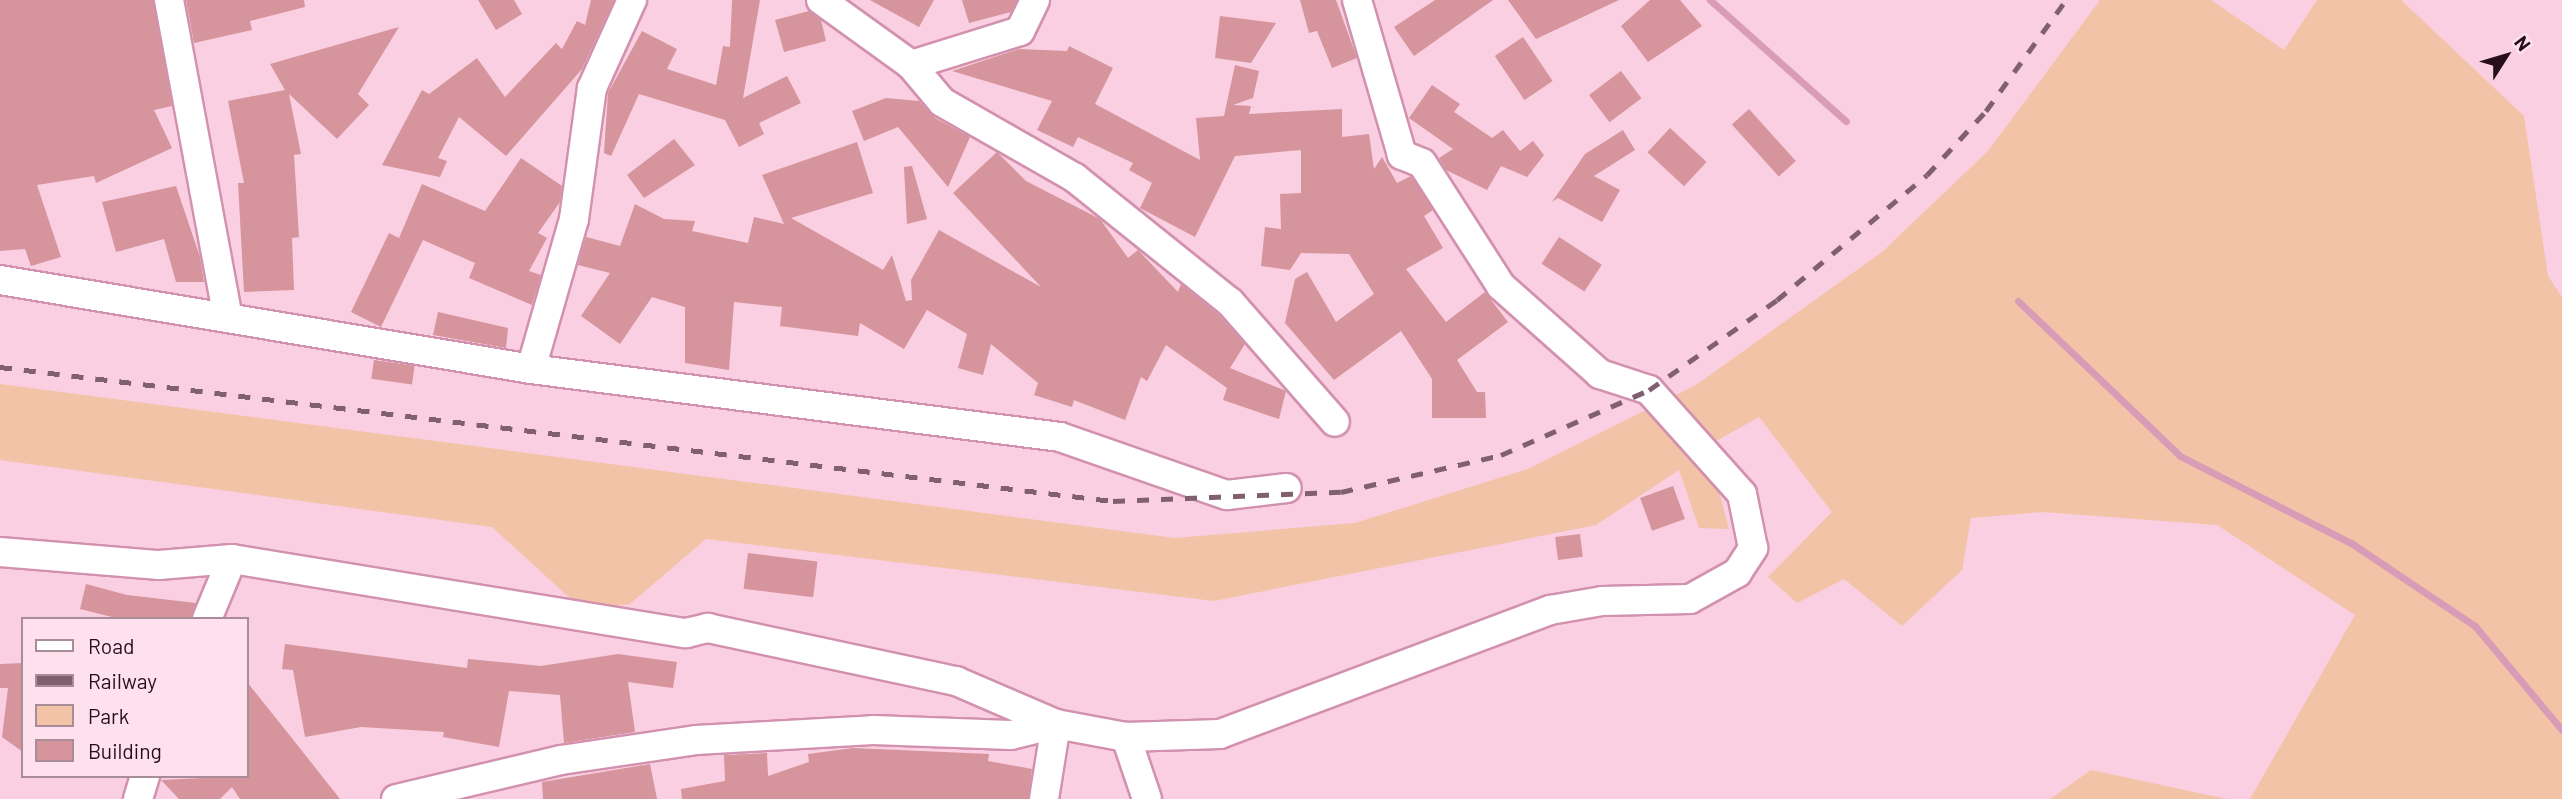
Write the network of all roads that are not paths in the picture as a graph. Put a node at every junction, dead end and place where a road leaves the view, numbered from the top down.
1 (169, 0) edge
2 (632, 0) edge
3 (821, 0) edge
4 (1035, 0) edge
5 (1357, 0) edge
6 (911, 65) junction
7 (0, 280) edge
8 (228, 318) junction
9 (531, 369) junction
10 (1335, 422) dead end
11 (1287, 488) dead end
12 (0, 552) edge
13 (232, 559) junction
14 (208, 617) edge
15 (1056, 724) junction
16 (1126, 737) junction
17 (144, 778) edge
18 (138, 799) edge
19 (396, 799) edge
20 (1044, 799) edge
21 (1147, 799) edge

1 - 8 street
2 - 9 street
3 - 6 street
4 - 6 street
5 - 16 street
6 - 10 street
7 - 8 street
8 - 9 street
9 - 11 street
12 - 13 street
13 - 14 street
13 - 15 street
15 - 16 street
15 - 19 street
15 - 20 street
16 - 21 street
17 - 18 street

